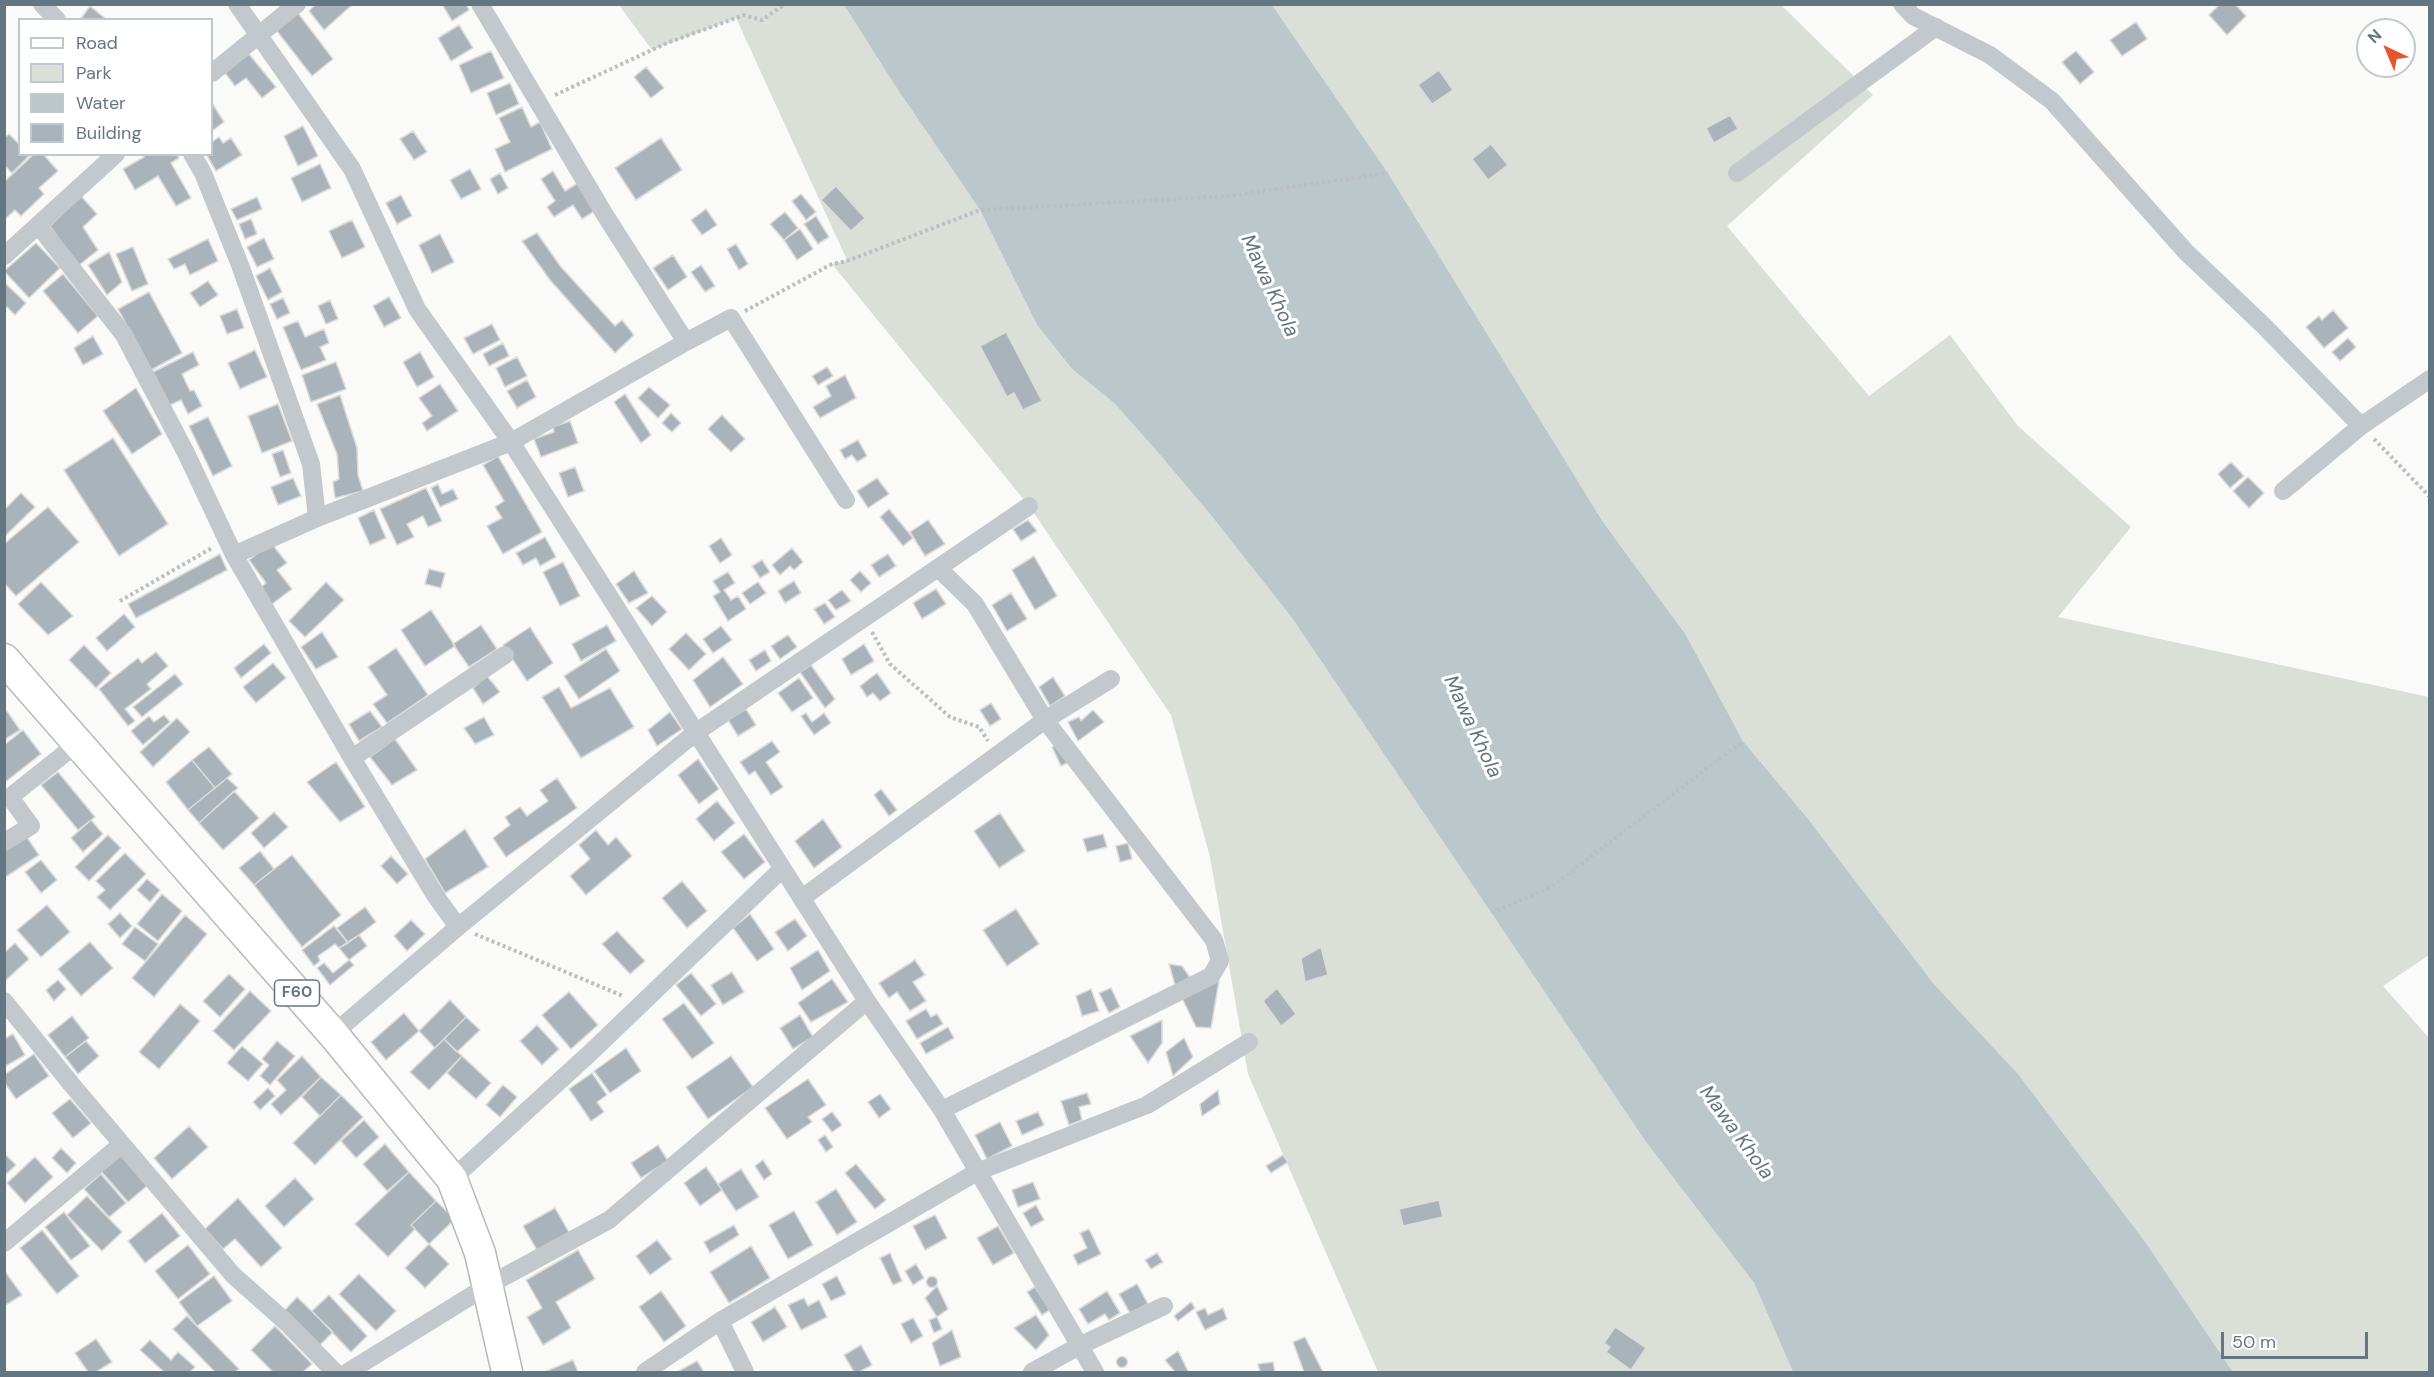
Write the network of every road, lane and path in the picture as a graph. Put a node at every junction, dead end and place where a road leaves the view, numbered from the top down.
1 (42, 4) edge
2 (237, 4) edge
3 (297, 4) edge
4 (480, 4) edge
5 (785, 4) edge
6 (1902, 4) edge
7 (55, 18) edge
8 (1936, 27) junction
9 (258, 34) junction
10 (213, 72) edge
11 (538, 103) junction
12 (114, 156) edge
13 (193, 156) edge
14 (1388, 173) dead end
15 (1737, 173) dead end
16 (38, 225) junction
17 (4, 256) edge
18 (731, 318) junction
19 (686, 342) junction
20 (2430, 379) edge
21 (2361, 426) junction
22 (511, 442) junction
23 (2283, 491) dead end
24 (2430, 497) edge
25 (846, 500) dead end
26 (1029, 506) dead end
27 (317, 518) junction
28 (230, 548) junction
29 (938, 568) junction
30 (120, 602) dead end
31 (864, 619) junction
32 (505, 655) dead end
33 (4, 658) edge
34 (1111, 679) dead end
35 (1046, 720) junction
36 (695, 733) junction
37 (1743, 741) dead end
38 (78, 743) junction
39 (997, 755) junction
40 (352, 758) junction
41 (4, 842) edge
42 (782, 869) junction
43 (802, 898) junction
44 (1492, 914) dead end
45 (458, 927) junction
46 (4, 1001) edge
47 (867, 1001) junction
48 (641, 1004) junction
49 (333, 1034) junction
50 (1249, 1042) dead end
51 (942, 1110) junction
52 (122, 1144) junction
53 (977, 1172) junction
54 (452, 1179) junction
55 (4, 1243) edge
56 (487, 1286) junction
57 (1164, 1306) dead end
58 (720, 1322) junction
59 (1079, 1346) junction
60 (335, 1372) edge
61 (348, 1372) edge
62 (507, 1372) edge
63 (645, 1372) edge
64 (745, 1372) edge
65 (1032, 1372) edge
66 (1095, 1372) edge

1 - 7 street
2 - 9 street
3 - 9 street
4 - 11 street
5 - 11 path
6 - 8 street
8 - 15 street
8 - 21 street
9 - 10 street
9 - 22 street
11 - 19 street
12 - 16 street
13 - 27 street
14 - 18 path
16 - 17 street
16 - 28 street
18 - 19 street
18 - 25 street
19 - 22 street
20 - 21 street
21 - 23 street
21 - 24 path
22 - 27 street
22 - 36 street
26 - 29 street
27 - 28 street
28 - 30 path
28 - 40 street
29 - 31 street
29 - 35 street
31 - 36 street
31 - 39 path
32 - 40 street
33 - 38 main road, F60
34 - 35 street
35 - 39 street
35 - 51 street
36 - 42 street
36 - 45 street
37 - 44 path
38 - 41 street
38 - 49 main road, F60
39 - 43 street
40 - 45 street
42 - 43 street
42 - 48 street
43 - 47 street
45 - 48 path
45 - 49 street
46 - 52 street
47 - 51 street
47 - 56 street
48 - 54 street
49 - 54 main road, F60
50 - 53 street
51 - 53 street
52 - 55 street
52 - 60 street
53 - 58 street
53 - 59 street
54 - 56 main road, F60
56 - 61 street
56 - 62 main road, F60
57 - 59 street
58 - 63 street
58 - 64 street
59 - 65 street
59 - 66 street

